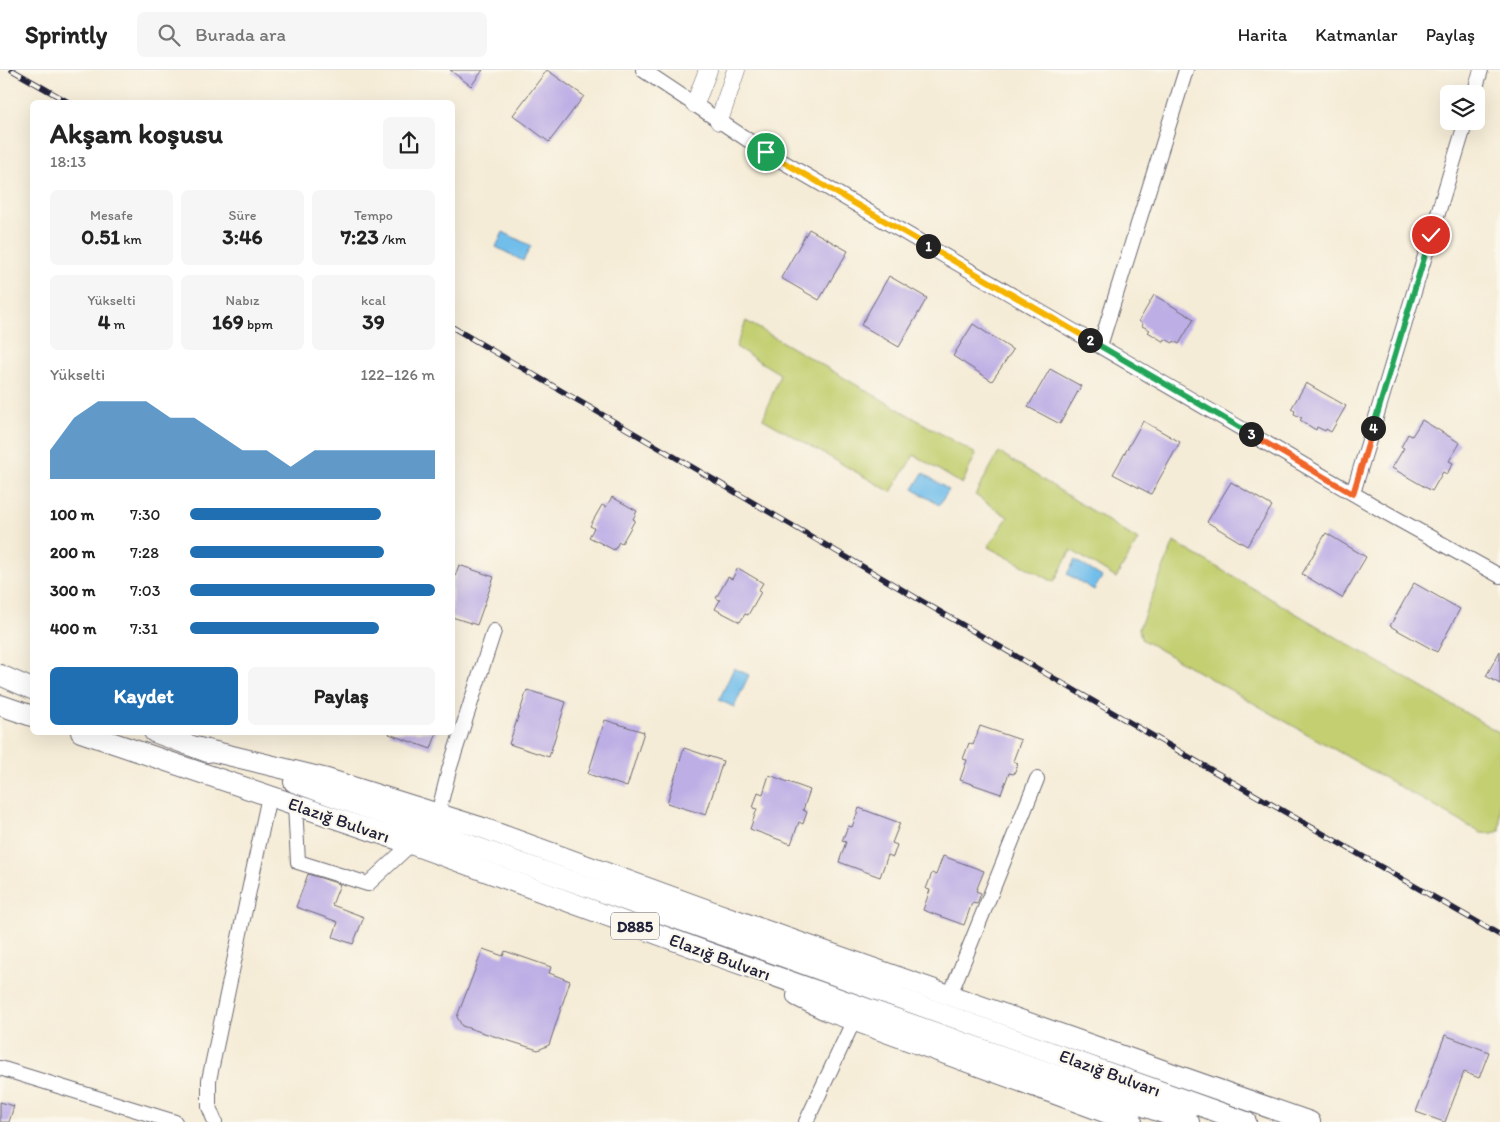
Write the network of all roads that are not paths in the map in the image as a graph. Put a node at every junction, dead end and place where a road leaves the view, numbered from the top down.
1 (643, 70) edge
2 (708, 70) edge
3 (736, 70) edge
4 (1186, 70) edge
5 (1481, 70) edge
6 (1477, 85) edge
7 (695, 104) junction
8 (719, 121) junction
9 (1463, 130) edge
10 (1100, 346) junction
11 (1353, 494) junction
12 (1500, 576) edge
13 (494, 631) dead end
14 (0, 676) edge
15 (30, 688) edge
16 (0, 705) edge
17 (30, 715) edge
18 (90, 735) edge
19 (162, 735) edge
20 (195, 747) junction
21 (1037, 779) dead end
22 (269, 796) junction
23 (295, 805) junction
24 (438, 814) junction
25 (410, 844) junction
26 (712, 954) junction
27 (950, 995) junction
28 (854, 1020) junction
29 (0, 1068) edge
30 (175, 1122) edge
31 (215, 1122) edge
32 (806, 1122) edge
33 (1132, 1122) edge
34 (1189, 1122) edge
35 (1246, 1122) edge
36 (1310, 1122) edge

1 - 7 street
2 - 7 main road
3 - 8 main road
4 - 10 street
5 - 6 street
7 - 8 street
8 - 10 street
9 - 11 street
10 - 11 street
11 - 12 street
13 - 24 street
14 - 15 highway
16 - 17 highway
18 - 22 highway, Elazığ Bulvarı / D885
19 - 20 highway, Elazığ Bulvarı / D885
20 - 24 highway
20 - 35 highway, Elazığ Bulvarı / D885
21 - 27 street
22 - 23 highway, Elazığ Bulvarı / D885
22 - 31 street
23 - 25 highway, Elazığ Bulvarı / D885
23 - 25 street
24 - 27 highway
25 - 26 highway, Elazığ Bulvarı / D885
26 - 28 highway
26 - 34 highway, Elazığ Bulvarı / D885
27 - 36 highway
28 - 32 street
28 - 33 highway
29 - 30 street

